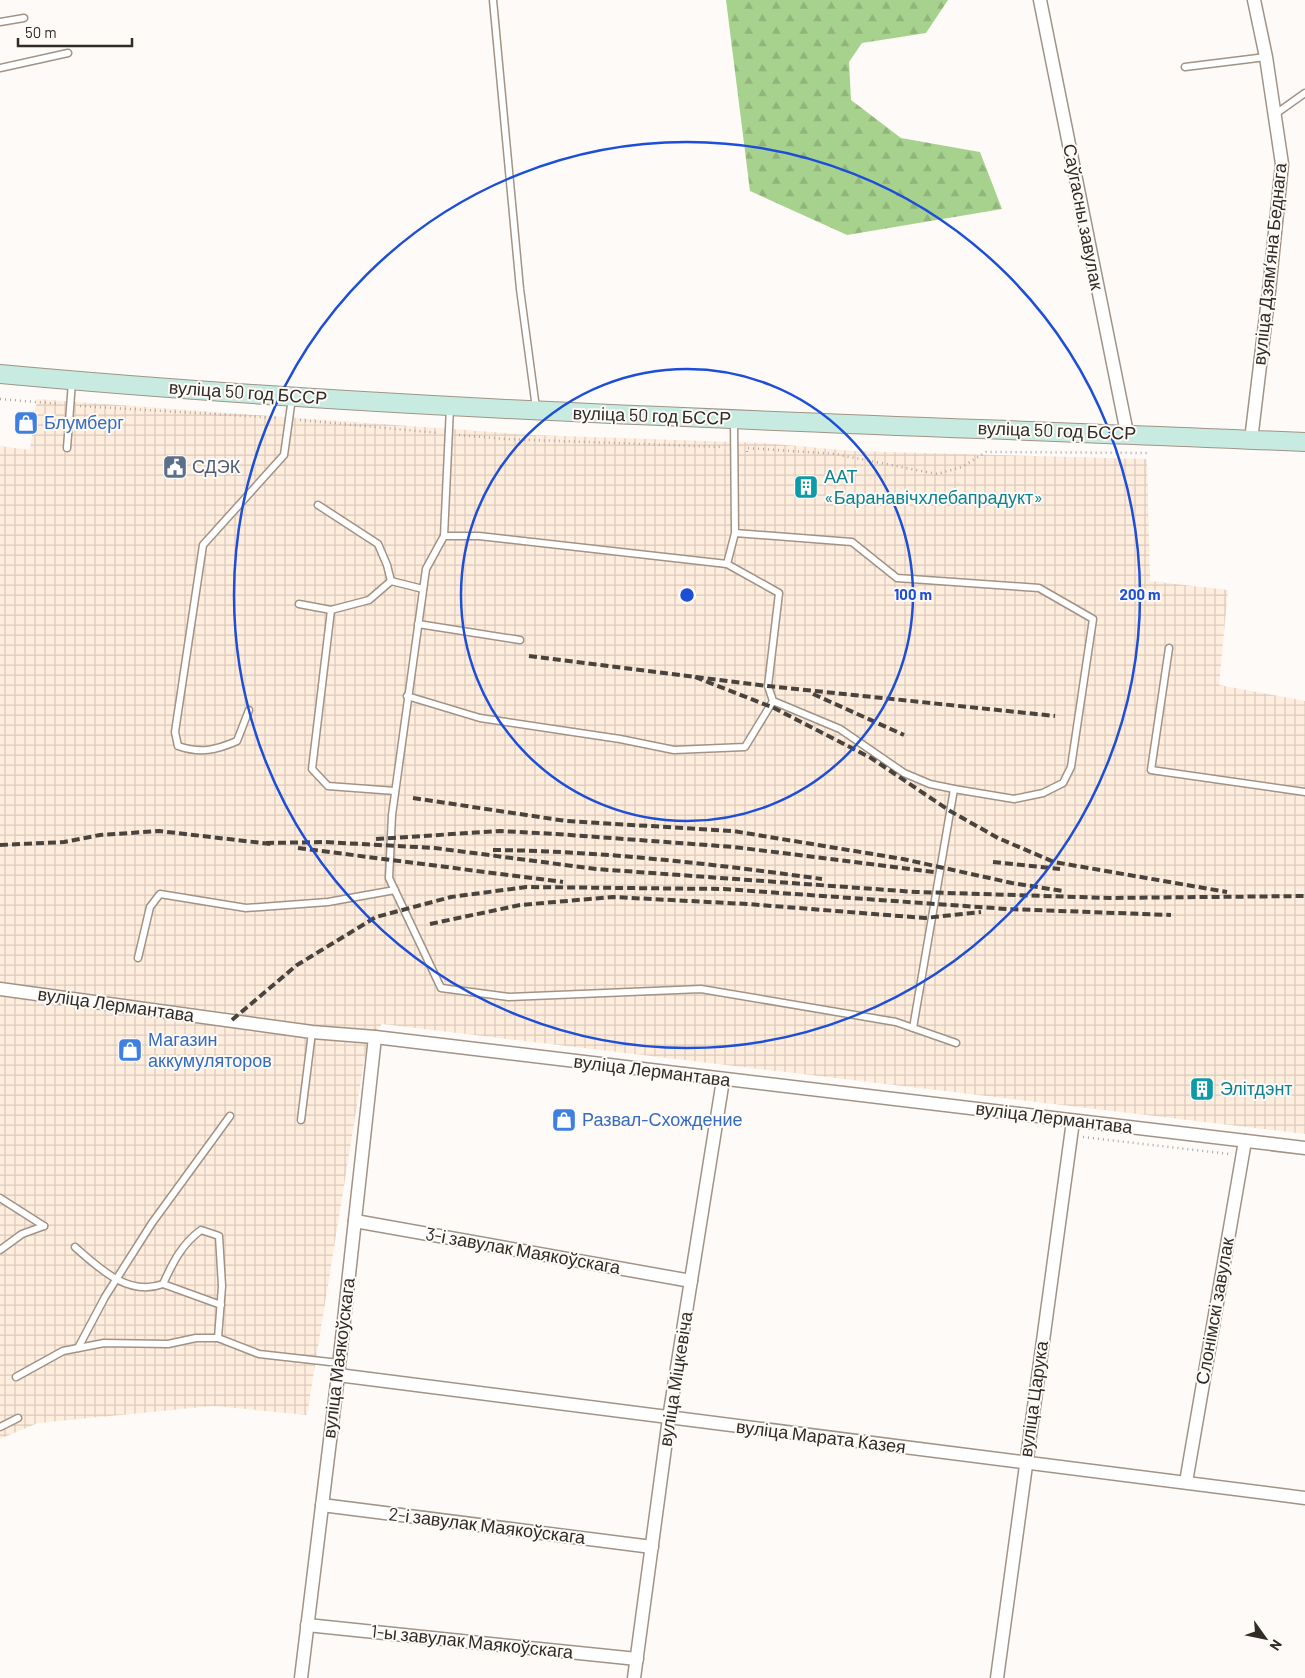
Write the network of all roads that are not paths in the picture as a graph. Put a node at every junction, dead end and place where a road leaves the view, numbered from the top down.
1 (493, 0) edge
2 (1040, 0) edge
3 (1254, 0) edge
4 (24, 18) dead end
5 (0, 22) edge
6 (68, 53) dead end
7 (1266, 57) junction
8 (1185, 67) dead end
9 (0, 68) edge
10 (1305, 93) edge
11 (1274, 115) junction
12 (0, 374) edge
13 (72, 380) junction
14 (292, 396) junction
15 (450, 406) junction
16 (537, 412) junction
17 (734, 419) junction
18 (1127, 433) junction
19 (1251, 440) junction
20 (1305, 442) edge
21 (68, 448) dead end
22 (318, 506) dead end
23 (735, 533) junction
24 (444, 536) junction
25 (727, 564) junction
26 (392, 582) junction
27 (423, 589) junction
28 (299, 604) dead end
29 (331, 610) junction
30 (418, 624) junction
31 (520, 640) dead end
32 (1169, 648) dead end
33 (407, 696) junction
34 (773, 700) junction
35 (249, 710) dead end
36 (954, 789) junction
37 (395, 791) junction
38 (1305, 792) edge
39 (395, 890) junction
40 (138, 958) dead end
41 (0, 989) edge
42 (913, 1028) junction
43 (312, 1032) junction
44 (375, 1037) junction
45 (956, 1043) dead end
46 (722, 1080) junction
47 (230, 1116) dead end
48 (301, 1120) dead end
49 (1073, 1121) junction
50 (1245, 1141) junction
51 (1305, 1148) edge
52 (0, 1198) edge
53 (355, 1221) junction
54 (75, 1247) dead end
55 (0, 1250) edge
56 (116, 1280) junction
57 (691, 1281) junction
58 (163, 1284) junction
59 (221, 1305) junction
60 (218, 1338) junction
61 (78, 1348) junction
62 (338, 1369) junction
63 (16, 1377) dead end
64 (18, 1418) dead end
65 (669, 1418) junction
66 (0, 1426) edge
67 (1025, 1462) junction
68 (1186, 1482) junction
69 (1305, 1498) edge
70 (322, 1506) junction
71 (652, 1548) junction
72 (307, 1625) junction
73 (637, 1659) junction
74 (301, 1678) edge
75 (634, 1678) edge
76 (997, 1678) edge

1 - 16 lane
2 - 18 street, Саўгасны завулак
3 - 7 street, вуліца Дзямʼяна Беднага
4 - 5 lane
6 - 9 lane
7 - 8 lane
7 - 11 street, вуліца Дзямʼяна Беднага
10 - 11 lane
11 - 19 street, вуліца Дзямʼяна Беднага
12 - 13 main road, вуліца 50 год БССР
13 - 14 main road, вуліца 50 год БССР
13 - 21 lane
14 - 15 main road, вуліца 50 год БССР
14 - 35 lane
15 - 16 main road, вуліца 50 год БССР
15 - 24 lane
16 - 17 main road, вуліца 50 год БССР
17 - 18 main road, вуліца 50 год БССР
17 - 23 lane
18 - 19 main road, вуліца 50 год БССР
19 - 20 main road, вуліца 50 год БССР
22 - 26 lane
23 - 25 lane
23 - 36 lane
24 - 25 lane
24 - 27 lane
25 - 34 lane
26 - 27 lane
26 - 29 lane
27 - 30 lane
28 - 29 lane
29 - 37 lane
30 - 31 lane
30 - 33 lane
32 - 38 lane
33 - 34 lane
33 - 37 lane
34 - 36 lane
36 - 42 lane
37 - 39 lane
39 - 40 lane
39 - 42 lane
41 - 43 street, вуліца Лермантава
42 - 45 lane
43 - 44 street, вуліца Лермантава
43 - 48 lane
44 - 46 street, вуліца Лермантава
44 - 53 street, вуліца Маякоўскага
46 - 49 street, вуліца Лермантава
46 - 57 street, вуліца Міцкевіча
47 - 56 lane
49 - 50 street, вуліца Лермантава
49 - 67 street, вуліца Царука
50 - 51 street, вуліца Лермантава
50 - 68 street, Слонімскі завулак
52 - 55 lane
53 - 57 street, 3-і завулак Маякоўскага
53 - 62 street, вуліца Маякоўскага
54 - 56 lane
56 - 58 lane
56 - 61 lane
57 - 65 street, вуліца Міцкевіча
58 - 59 lane
58 - 59 lane
59 - 60 lane
60 - 61 lane
60 - 62 lane
61 - 63 lane
62 - 65 street, вуліца Марата Казея
62 - 70 street, вуліца Маякоўскага
64 - 66 lane
65 - 67 street, вуліца Марата Казея
65 - 71 street, вуліца Міцкевіча
67 - 68 street, вуліца Марата Казея
67 - 76 street, вуліца Царука
68 - 69 street, вуліца Марата Казея
70 - 71 street, 2-і завулак Маякоўскага
70 - 72 street, вуліца Маякоўскага
71 - 73 street, вуліца Міцкевіча
72 - 73 street, 1-ы завулак Маякоўскага
72 - 74 street, вуліца Маякоўскага
73 - 75 street, вуліца Міцкевіча

